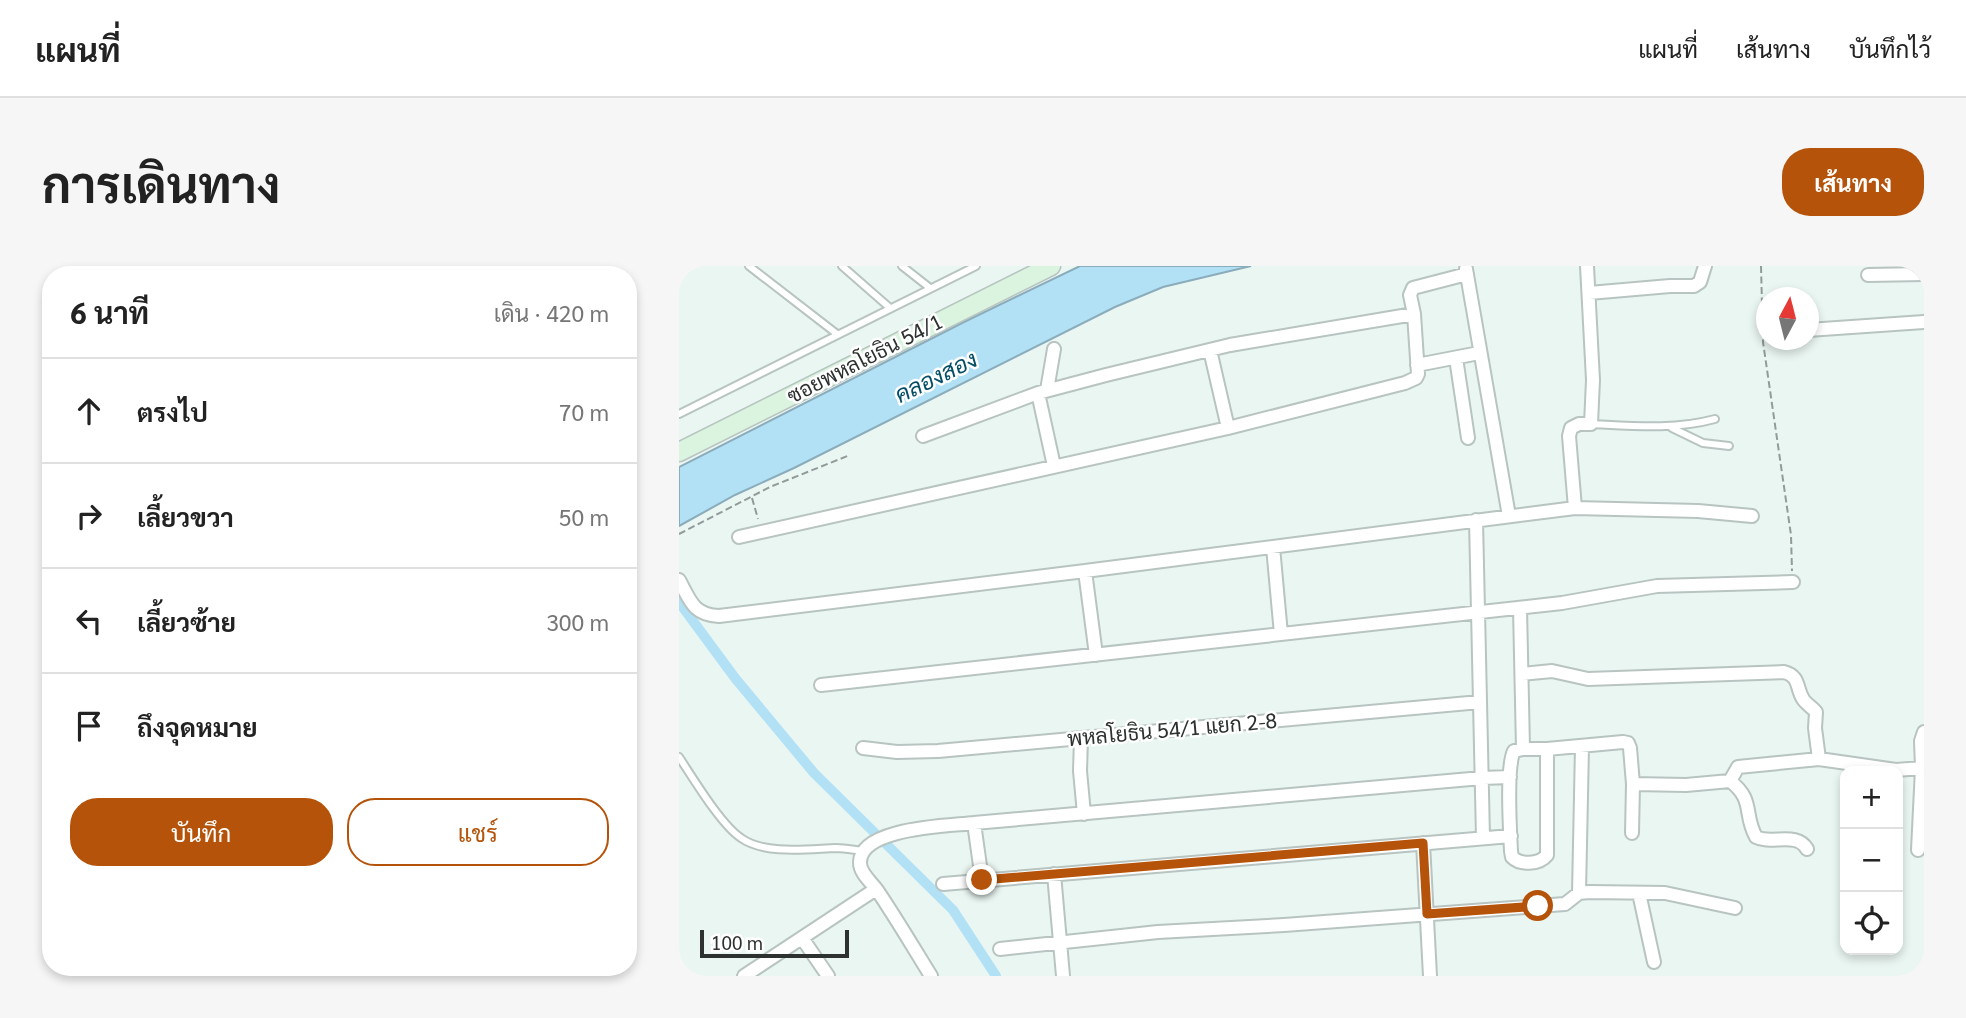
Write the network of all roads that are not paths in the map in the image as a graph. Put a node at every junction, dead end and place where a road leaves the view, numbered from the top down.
1 (749, 266) edge
2 (842, 266) edge
3 (902, 266) edge
4 (1051, 266) edge
5 (1587, 266) edge
6 (1705, 266) edge
7 (970, 267) edge
8 (1466, 270) edge
9 (1924, 274) edge
10 (1868, 275) dead end
11 (930, 288) junction
12 (1589, 293) junction
13 (890, 308) junction
14 (1414, 314) junction
15 (1924, 322) edge
16 (1819, 329) edge
17 (837, 334) junction
18 (1054, 349) dead end
19 (1210, 350) junction
20 (1479, 354) junction
21 (1456, 358) junction
22 (1417, 365) junction
23 (1042, 392) junction
24 (679, 414) edge
25 (1715, 419) dead end
26 (1591, 424) junction
27 (1670, 427) junction
28 (1228, 428) junction
29 (923, 436) dead end
30 (1468, 438) dead end
31 (1729, 446) dead end
32 (679, 452) edge
33 (1054, 466) junction
34 (1575, 508) junction
35 (1509, 516) junction
36 (1752, 516) dead end
37 (1476, 520) junction
38 (739, 537) dead end
39 (1273, 547) junction
40 (1085, 571) junction
41 (679, 580) edge
42 (1793, 582) road end
43 (1520, 608) junction
44 (1478, 612) junction
45 (1281, 634) junction
46 (1096, 655) junction
47 (1522, 674) junction
48 (821, 685) dead end
49 (1480, 702) junction
50 (1924, 732) edge
51 (1081, 738) junction
52 (1582, 747) junction
53 (863, 748) dead end
54 (1523, 749) junction
55 (1547, 749) junction
56 (679, 757) edge
57 (1819, 759) junction
58 (1922, 768) junction
59 (1510, 777) junction
60 (1482, 778) junction
61 (1730, 782) junction
62 (1633, 784) junction
63 (1084, 814) junction
64 (974, 823) junction
65 (1632, 834) dead end
66 (1511, 836) junction
67 (1483, 838) junction
68 (1423, 843) junction
69 (869, 847) junction
70 (1807, 849) dead end
71 (1918, 850) dead end
72 (1054, 874) junction
73 (982, 880) junction
74 (943, 884) dead end
75 (876, 889) junction
76 (1579, 893) junction
77 (1639, 893) junction
78 (1735, 908) dead end
79 (1427, 914) junction
80 (802, 938) junction
81 (1061, 942) junction
82 (1000, 949) dead end
83 (1654, 962) dead end
84 (744, 976) edge
85 (828, 976) edge
86 (931, 976) edge
87 (1063, 976) edge
88 (1430, 976) edge

1 - 17 lane
2 - 13 lane
3 - 11 lane
4 - 32 street, ซอยพหลโยธิน 54/1
5 - 12 street
6 - 12 street
7 - 11 lane
8 - 14 street
8 - 20 street
9 - 10 street
11 - 13 lane
12 - 26 street
13 - 17 lane
14 - 19 street
14 - 22 street
15 - 16 street
17 - 24 lane
18 - 23 street
19 - 23 street
19 - 28 street
20 - 21 street
20 - 35 street
21 - 22 street
21 - 30 street
22 - 28 street
23 - 29 street
23 - 33 street
25 - 27 lane
26 - 27 lane
26 - 34 street
27 - 31 lane
28 - 33 street
33 - 38 street
34 - 35 street
34 - 36 street
35 - 37 street
37 - 39 street
37 - 44 street
39 - 40 street
39 - 45 street
40 - 41 street
40 - 46 street
42 - 43 street
43 - 44 street
43 - 47 street
44 - 45 street
44 - 49 street
45 - 46 street
46 - 48 street
47 - 54 street
47 - 57 street
49 - 51 street, พหลโยธิน 54/1 แยก 2-8
49 - 60 street
50 - 58 street
51 - 53 street, พหลโยธิน 54/1 แยก 2-8
51 - 63 street
52 - 55 street
52 - 62 street
52 - 76 street
54 - 55 street
54 - 59 street
55 - 66 street
56 - 69 lane
57 - 58 street
57 - 61 street
58 - 71 street
59 - 60 street
59 - 66 street
60 - 63 street
60 - 67 street
61 - 62 street
61 - 70 street
62 - 65 street
63 - 64 street
64 - 69 street
64 - 73 street
66 - 67 street
67 - 68 street
68 - 72 street
68 - 79 street
69 - 75 street
72 - 73 street
72 - 81 street
73 - 74 street
75 - 80 street
75 - 86 street
76 - 77 street
76 - 79 street
77 - 78 street
77 - 83 street
79 - 81 street
79 - 88 street
80 - 84 street
80 - 85 street
81 - 82 street
81 - 87 street

